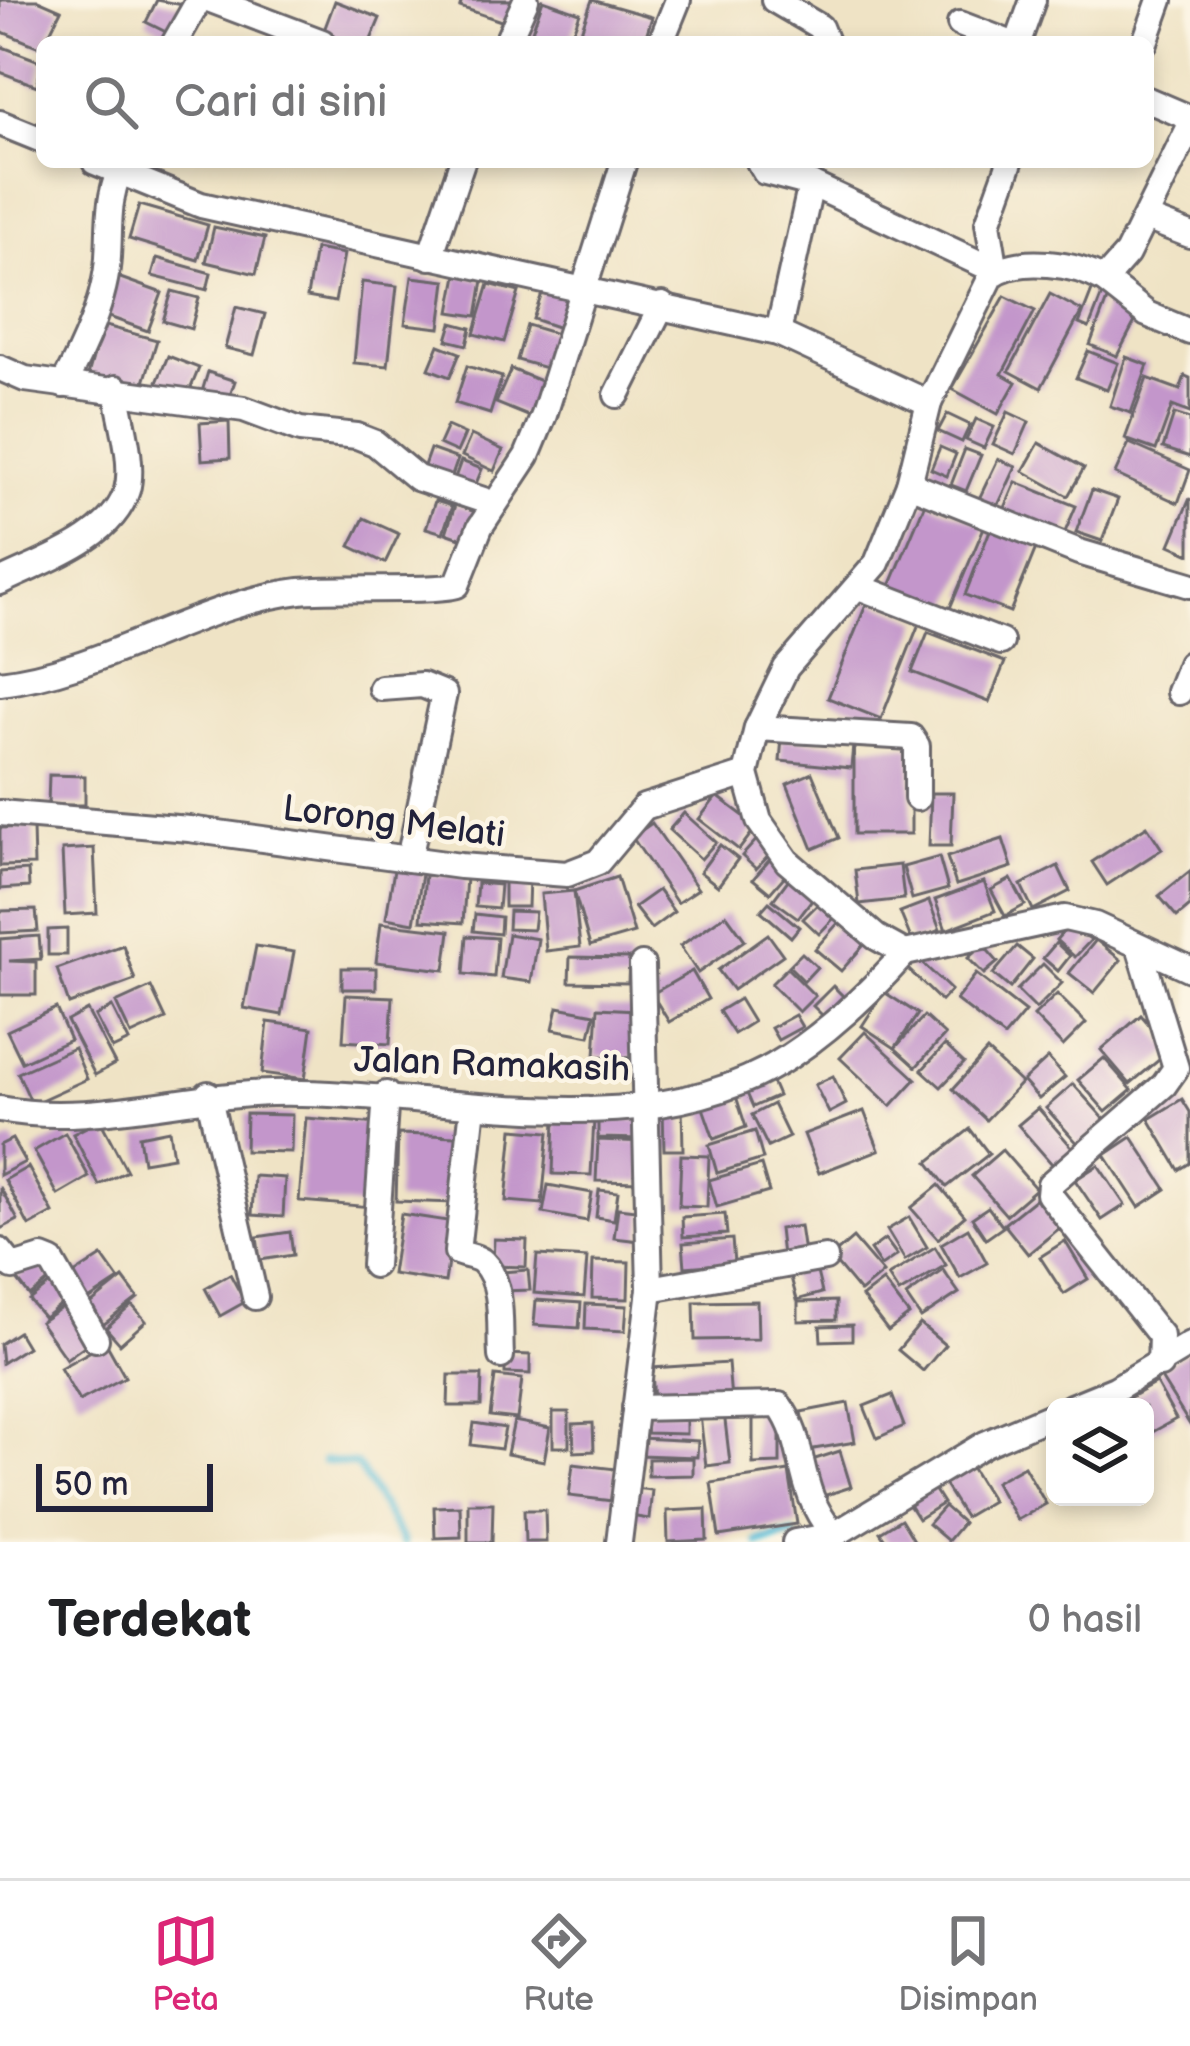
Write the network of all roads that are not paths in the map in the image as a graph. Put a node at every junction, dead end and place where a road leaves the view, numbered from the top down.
1 (199, 0) edge
2 (211, 0) edge
3 (526, 0) edge
4 (774, 0) edge
5 (1033, 0) edge
6 (1160, 0) edge
7 (672, 1) edge
8 (960, 23) dead end
9 (178, 36) edge
10 (306, 36) edge
11 (510, 36) edge
12 (663, 36) edge
13 (824, 36) edge
14 (992, 36) edge
15 (1020, 36) edge
16 (1147, 36) edge
17 (1154, 103) edge
18 (1190, 122) edge
19 (0, 123) edge
20 (36, 138) edge
21 (106, 168) edge
22 (113, 168) edge
23 (460, 168) edge
24 (622, 168) edge
25 (763, 168) edge
26 (1008, 168) edge
27 (811, 184) junction
28 (1146, 218) junction
29 (1190, 235) edge
30 (430, 256) junction
31 (996, 272) junction
32 (1104, 280) junction
33 (587, 289) junction
34 (662, 305) junction
35 (1190, 332) edge
36 (778, 334) junction
37 (0, 368) edge
38 (63, 385) junction
39 (116, 388) junction
40 (617, 394) dead end
41 (929, 403) junction
42 (909, 484) junction
43 (492, 503) junction
44 (0, 582) edge
45 (1190, 585) edge
46 (859, 587) junction
47 (1001, 642) dead end
48 (1190, 664) edge
49 (0, 683) edge
50 (382, 688) dead end
51 (1179, 692) dead end
52 (757, 728) junction
53 (746, 774) junction
54 (917, 798) dead end
55 (0, 813) edge
56 (409, 860) junction
57 (1138, 946) junction
58 (905, 953) junction
59 (642, 964) dead end
60 (1190, 969) edge
61 (1183, 1072) edge
62 (208, 1094) junction
63 (386, 1094) junction
64 (646, 1105) junction
65 (473, 1106) junction
66 (0, 1109) edge
67 (0, 1251) edge
68 (825, 1258) dead end
69 (374, 1264) dead end
70 (650, 1289) junction
71 (255, 1297) dead end
72 (96, 1339) dead end
73 (1169, 1354) edge
74 (500, 1356) dead end
75 (1088, 1398) edge
76 (635, 1408) junction
77 (1046, 1418) edge
78 (829, 1528) junction
79 (619, 1542) edge
80 (795, 1542) edge

1 - 9 street
2 - 10 street
3 - 11 street
4 - 13 street
5 - 15 street
6 - 16 street
7 - 12 street
8 - 14 street
17 - 18 street
18 - 28 street
19 - 20 street
21 - 38 street
22 - 30 street
23 - 30 street
24 - 33 street
25 - 27 street
26 - 31 street
27 - 31 street
27 - 36 street
28 - 29 street
28 - 32 street
30 - 33 street
31 - 32 street
31 - 41 street
32 - 35 street
33 - 34 street
33 - 43 street
34 - 36 street
34 - 40 street
36 - 41 street
37 - 38 street
38 - 39 street
39 - 43 street
39 - 44 street
41 - 42 street
42 - 45 street
42 - 46 street
43 - 49 street
46 - 47 street
46 - 52 street
48 - 51 street
50 - 56 street
52 - 53 street
52 - 54 street
53 - 56 street, Lorong Melati
53 - 58 street
55 - 56 street, Lorong Melati
57 - 58 street
57 - 60 street
57 - 61 street
58 - 64 street, Jalan Ramakasih
59 - 64 street
61 - 73 street
62 - 63 street, Jalan Ramakasih
62 - 66 street, Jalan Ramakasih
62 - 71 street
63 - 65 street, Jalan Ramakasih
63 - 69 street
64 - 65 street, Jalan Ramakasih
64 - 70 street
65 - 74 street
67 - 72 street
68 - 70 street
70 - 76 street
73 - 75 street
76 - 78 street
76 - 79 street
77 - 78 street
78 - 80 street

